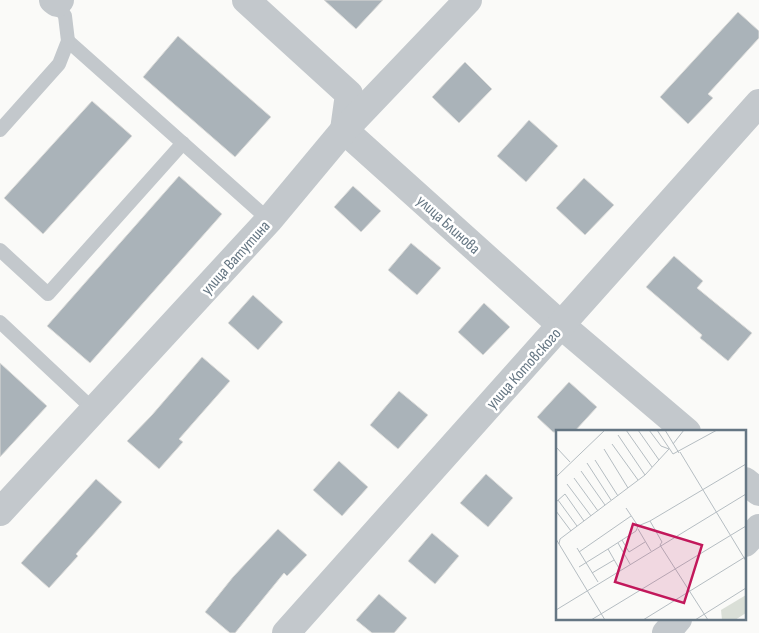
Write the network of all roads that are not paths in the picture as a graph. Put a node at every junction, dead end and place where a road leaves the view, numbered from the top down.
1 (246, 0) edge
2 (468, 0) edge
3 (57, 1) edge
4 (68, 41) junction
5 (759, 103) edge
6 (0, 130) edge
7 (344, 130) junction
8 (183, 143) junction
9 (269, 220) junction
10 (0, 250) edge
11 (0, 322) edge
12 (561, 325) junction
13 (95, 411) junction
14 (685, 430) edge
15 (746, 482) edge
16 (759, 492) edge
17 (7, 500) edge
18 (759, 528) edge
19 (746, 542) edge
20 (677, 620) edge
21 (286, 633) edge
22 (666, 633) edge

1 - 7 street
2 - 7 street, улица Ватутина
3 - 4 lane
4 - 6 lane
4 - 8 lane
5 - 12 street, улица Котовского
7 - 9 street, улица Ватутина
7 - 12 street, улица Блинова
8 - 9 lane
8 - 10 lane
9 - 13 street, улица Ватутина
11 - 13 lane
12 - 14 street, улица Блинова
12 - 21 street, улица Котовского
13 - 17 street, улица Ватутина
15 - 16 street
18 - 19 street
20 - 22 street

